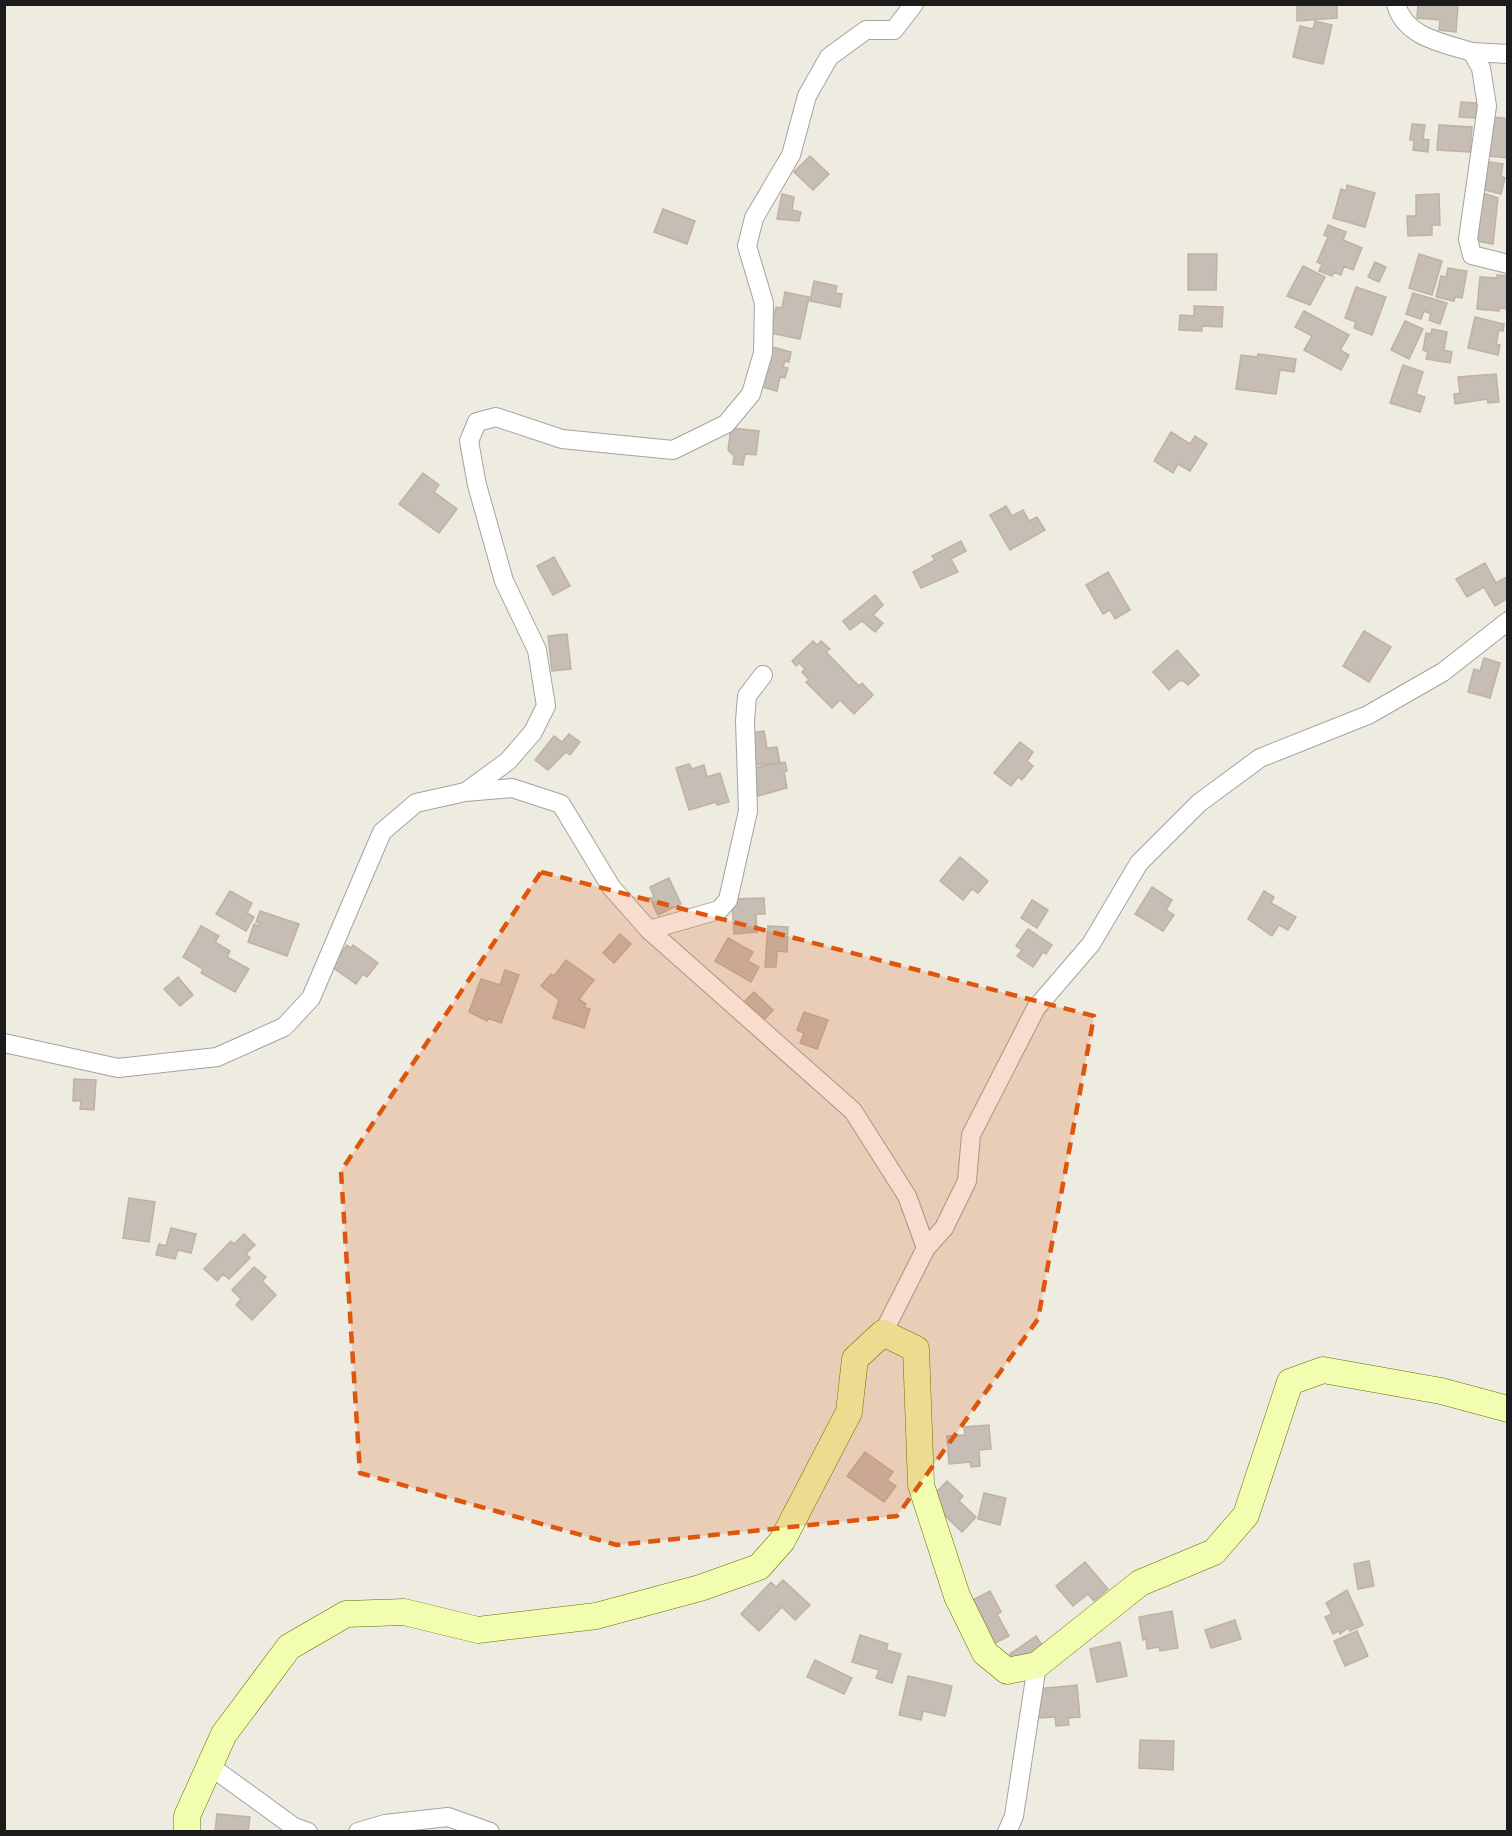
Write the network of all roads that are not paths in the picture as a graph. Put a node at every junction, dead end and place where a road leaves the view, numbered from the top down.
1 (914, 4) edge
2 (1396, 4) edge
3 (1473, 52) junction
4 (1508, 54) edge
5 (1508, 264) edge
6 (1508, 621) edge
7 (763, 675) dead end
8 (465, 792) junction
9 (649, 930) junction
10 (4, 1043) edge
11 (926, 1248) junction
12 (883, 1333) junction
13 (1508, 1409) edge
14 (1037, 1665) junction
15 (210, 1766) junction
16 (187, 1832) edge
17 (308, 1832) edge
18 (358, 1832) edge
19 (490, 1832) edge
20 (1007, 1832) edge

1 - 8 street
2 - 3 street
3 - 4 street
3 - 5 street
6 - 11 street
7 - 9 street
8 - 9 street
8 - 10 street
9 - 11 street
11 - 12 street
12 - 14 street
12 - 15 street
13 - 14 street
14 - 20 street
15 - 16 street
15 - 17 street
18 - 19 street

